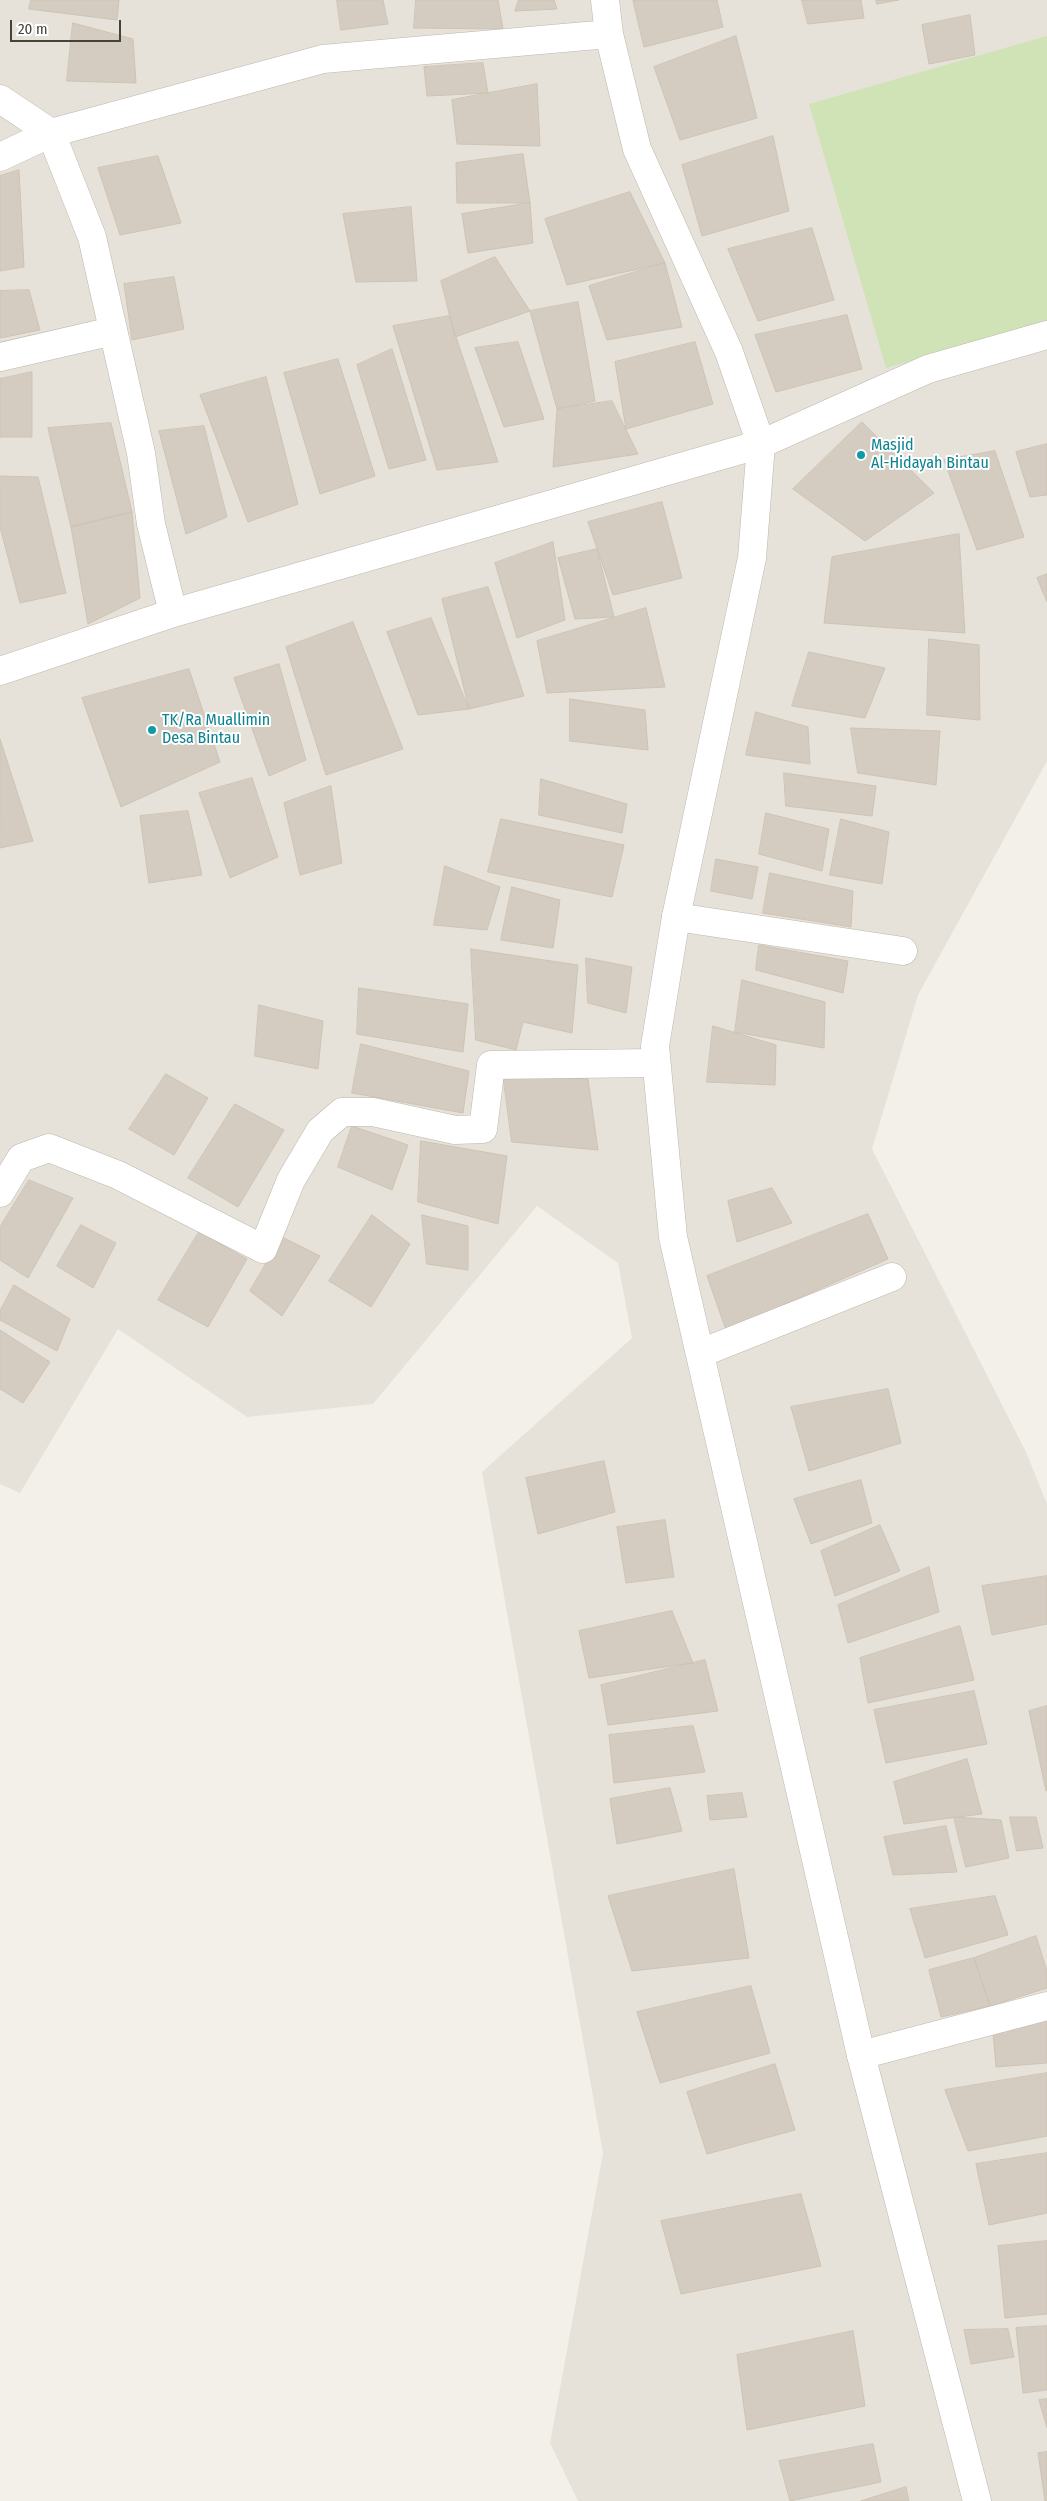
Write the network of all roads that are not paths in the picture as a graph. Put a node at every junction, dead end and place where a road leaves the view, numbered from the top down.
1 (605, 0) edge
2 (609, 34) junction
3 (0, 99) edge
4 (51, 133) junction
5 (0, 157) edge
6 (113, 331) junction
7 (1047, 334) edge
8 (0, 358) edge
9 (761, 444) junction
10 (173, 613) junction
11 (0, 671) edge
12 (676, 917) junction
13 (903, 951) dead end
14 (656, 1063) junction
15 (0, 1193) edge
16 (892, 1277) dead end
17 (701, 1353) junction
18 (1047, 2006) edge
19 (861, 2055) junction
20 (976, 2501) edge

1 - 2 street
2 - 4 street
2 - 9 street
3 - 4 street
4 - 5 street
4 - 6 street
6 - 8 street
6 - 10 street
7 - 9 street
9 - 10 street
9 - 12 street
10 - 11 street
12 - 13 street
12 - 14 street
14 - 15 street
14 - 17 street
16 - 17 street
17 - 19 street
18 - 19 street
19 - 20 street

